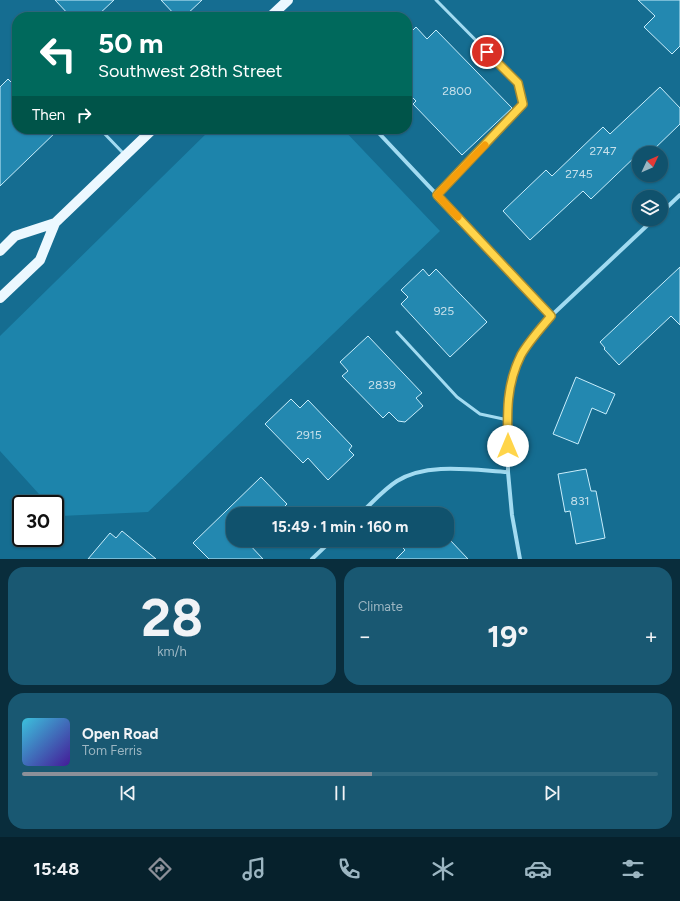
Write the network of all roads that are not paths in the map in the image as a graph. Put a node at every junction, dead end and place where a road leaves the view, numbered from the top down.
1 (288, 0) edge
2 (436, 0) edge
3 (275, 12) edge
4 (105, 134) edge
5 (148, 134) edge
6 (379, 134) edge
7 (126, 155) junction
8 (437, 195) junction
9 (680, 195) edge
10 (668, 206) edge
11 (55, 223) junction
12 (647, 226) edge
13 (0, 251) edge
14 (0, 298) edge
15 (551, 316) junction
16 (397, 332) dead end
17 (508, 420) junction
18 (508, 472) junction
19 (368, 507) edge
20 (325, 547) edge
21 (312, 559) edge
22 (520, 559) edge

1 - 3 main road
2 - 8 lane
4 - 7 lane
5 - 7 main road
6 - 8 street
7 - 11 main road
8 - 15 street
9 - 10 street
11 - 13 main road
11 - 14 main road
12 - 15 street
15 - 17 street
16 - 17 lane
17 - 18 street
18 - 19 street
18 - 22 street
20 - 21 street

